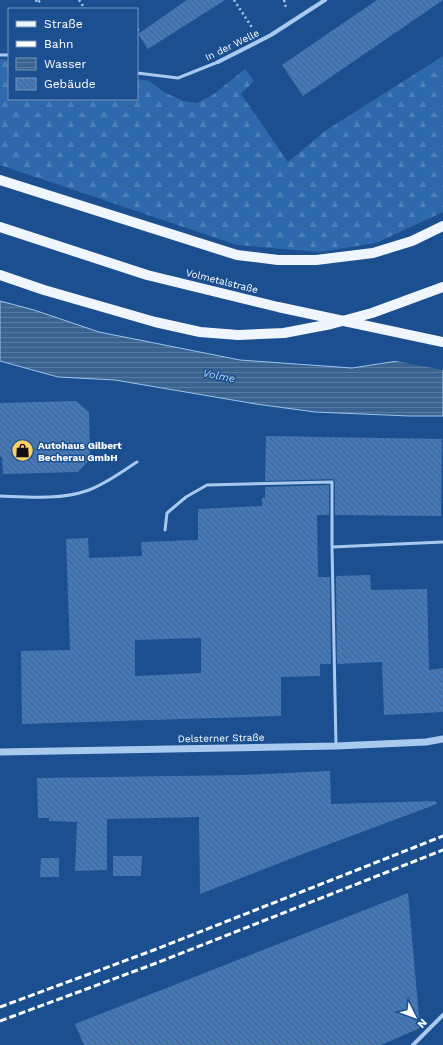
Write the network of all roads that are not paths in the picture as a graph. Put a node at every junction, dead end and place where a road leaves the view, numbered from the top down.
1 (326, 0) edge
2 (218, 62) joint
3 (138, 73) edge
4 (0, 180) edge
5 (443, 226) edge
6 (0, 227) edge
7 (0, 275) edge
8 (443, 287) edge
9 (443, 342) edge
10 (137, 462) dead end
11 (0, 496) edge
12 (165, 530) dead end
13 (443, 542) edge
14 (332, 547) junction
15 (443, 739) edge
16 (336, 746) junction
17 (0, 752) edge
18 (443, 1014) edge
19 (413, 1045) edge

1 - 2 street, In der Welle
2 - 3 lane, In der Welle
4 - 5 main road
6 - 9 main road, Volmetalstraße, bridge
7 - 8 main road, bridge
10 - 11 lane
12 - 14 lane
13 - 14 lane
14 - 16 lane
15 - 16 street, Delsterner Straße
16 - 17 street, Delsterner Straße
18 - 19 street

